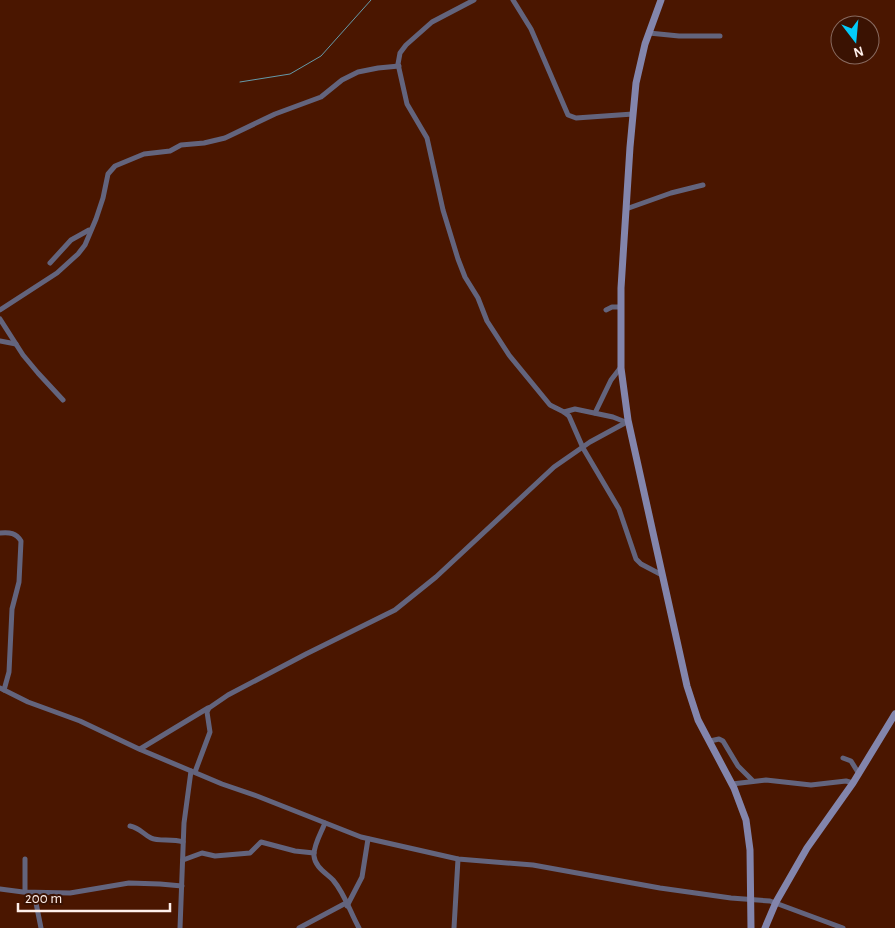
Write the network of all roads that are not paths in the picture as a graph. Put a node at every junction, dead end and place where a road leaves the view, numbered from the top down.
1 (474, 0) edge
2 (513, 0) edge
3 (661, 0) edge
4 (649, 33) junction
5 (720, 36) dead end
6 (399, 66) junction
7 (633, 114) junction
8 (703, 185) dead end
9 (626, 209) junction
10 (90, 230) junction
11 (50, 263) dead end
12 (621, 307) junction
13 (0, 310) edge
14 (606, 310) dead end
15 (0, 319) edge
16 (0, 341) edge
17 (16, 344) junction
18 (621, 367) junction
19 (63, 400) dead end
20 (564, 412) junction
21 (595, 413) junction
22 (627, 423) junction
23 (583, 448) junction
24 (0, 534) edge
25 (662, 575) junction
26 (2, 689) edge
27 (209, 708) junction
28 (895, 714) edge
29 (710, 741) junction
30 (140, 750) junction
31 (843, 758) dead end
32 (193, 772) junction
33 (859, 774) junction
34 (753, 781) junction
35 (854, 783) junction
36 (732, 784) junction
37 (325, 823) junction
38 (130, 826) dead end
39 (368, 839) junction
40 (183, 842) junction
41 (314, 853) junction
42 (25, 859) dead end
43 (458, 859) junction
44 (183, 860) junction
45 (182, 886) junction
46 (0, 889) edge
47 (25, 892) junction
48 (34, 892) junction
49 (750, 899) junction
50 (776, 902) junction
51 (346, 904) junction
52 (41, 928) edge
53 (180, 928) edge
54 (299, 928) edge
55 (358, 928) edge
56 (454, 928) edge
57 (750, 928) edge
58 (765, 928) edge
59 (843, 928) edge

1 - 6 street
2 - 7 street
3 - 4 street
4 - 5 street
4 - 7 street
6 - 10 street
6 - 20 street
7 - 9 street
8 - 9 street
9 - 12 street
10 - 11 street
10 - 13 street
12 - 14 street
12 - 18 street
15 - 17 street
16 - 17 street
17 - 19 street
18 - 21 street
18 - 22 street
20 - 21 street
20 - 23 street
21 - 22 street
22 - 23 street
22 - 25 street
23 - 25 street
23 - 27 street
24 - 26 street
25 - 29 street
26 - 30 street
27 - 30 street
27 - 32 street
28 - 33 street
29 - 34 street
29 - 36 street
30 - 32 street
31 - 33 street
32 - 37 street
32 - 40 street
33 - 35 street
34 - 35 street
34 - 36 street
35 - 50 street
36 - 49 street
37 - 39 street
37 - 41 street
38 - 40 street
39 - 43 street
39 - 51 street
40 - 44 street
41 - 44 street
41 - 51 street
42 - 47 street
43 - 49 street
43 - 56 street
44 - 45 street
45 - 48 street
45 - 53 street
46 - 47 street
47 - 48 street
48 - 52 street
49 - 50 street
49 - 57 street
50 - 58 street
50 - 59 street
51 - 54 street
51 - 55 street

